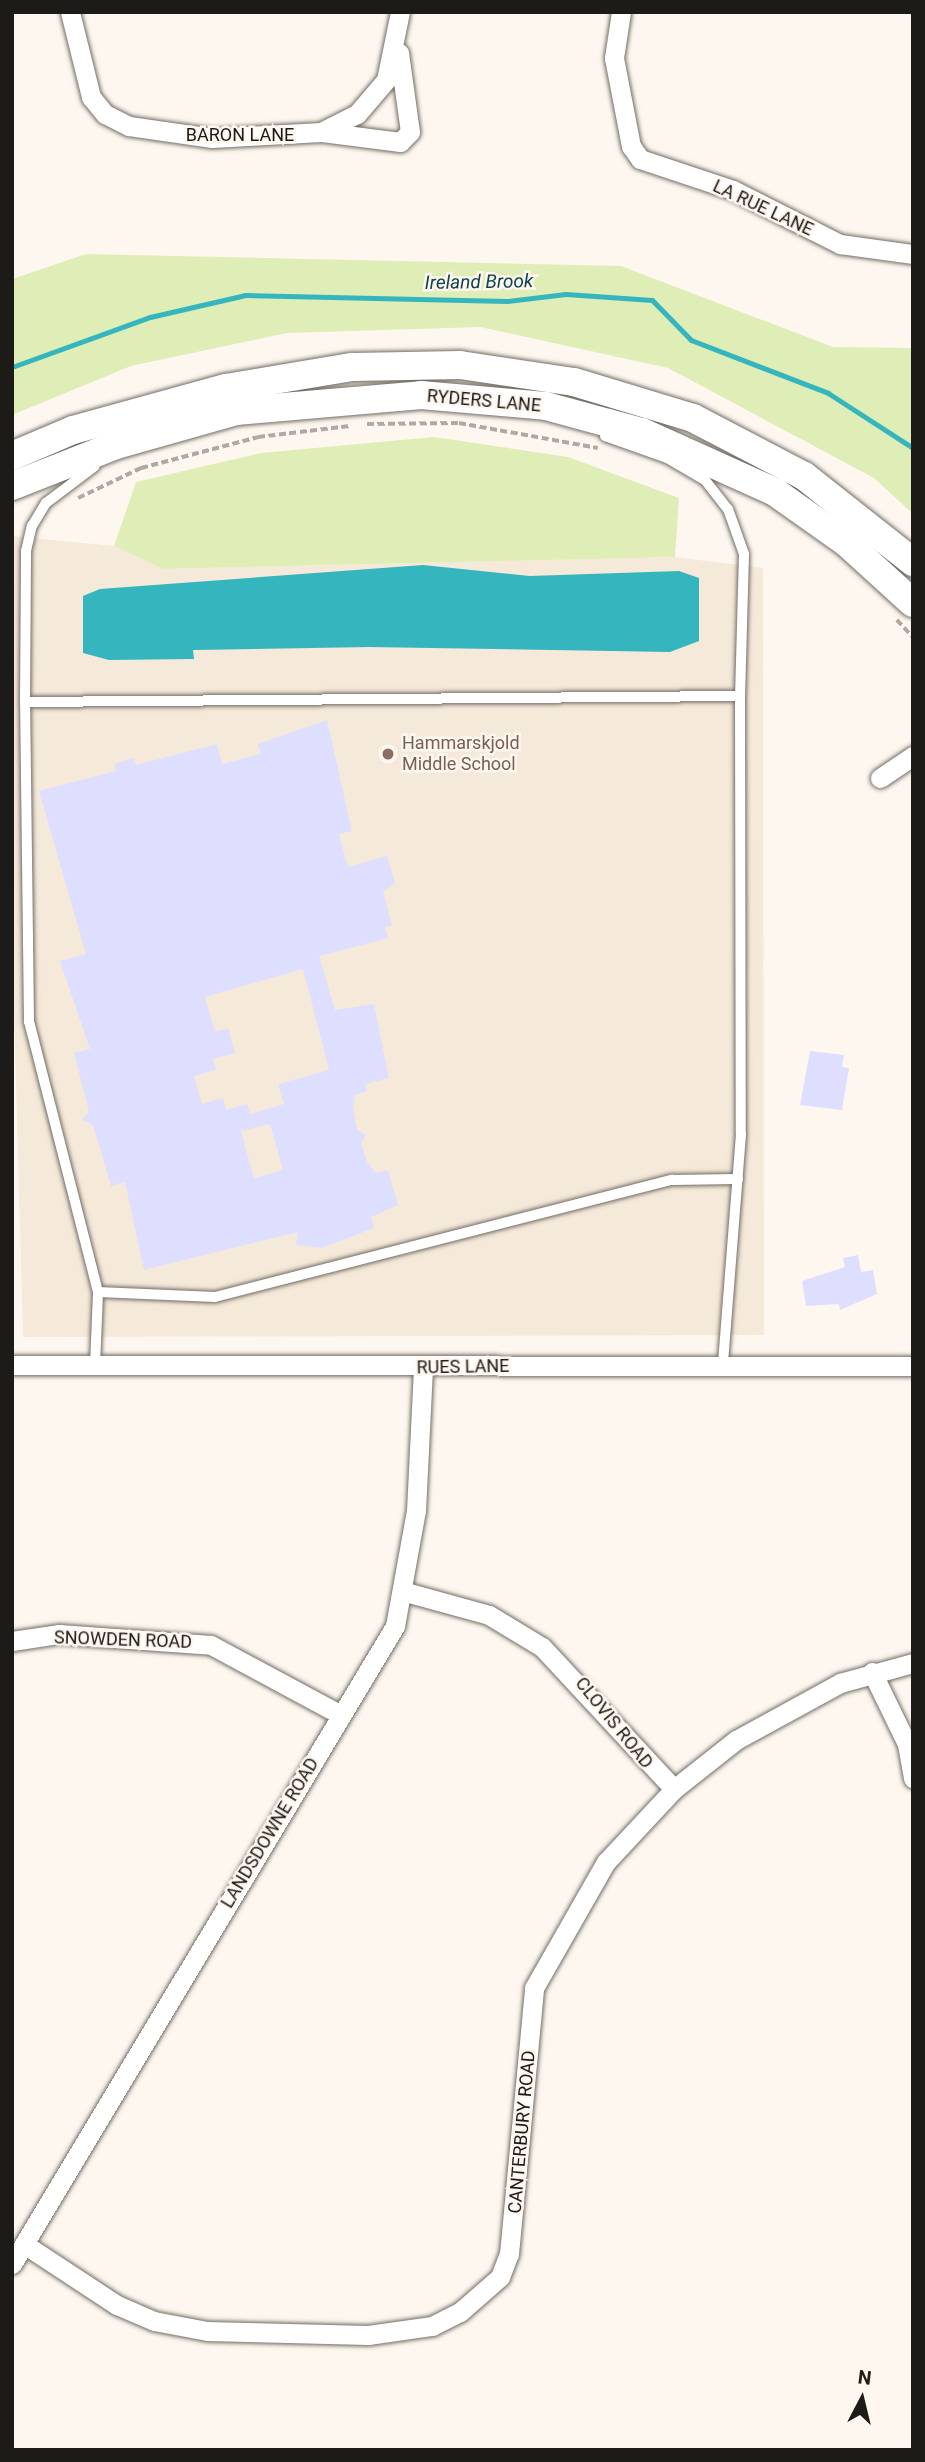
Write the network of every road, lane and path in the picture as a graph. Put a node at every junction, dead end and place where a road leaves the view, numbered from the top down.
1 (70, 12) edge
2 (400, 12) edge
3 (621, 12) edge
4 (398, 45) junction
5 (321, 132) junction
6 (913, 254) edge
7 (421, 395) junction
8 (141, 439) junction
9 (605, 450) dead end
10 (12, 456) edge
11 (12, 486) edge
12 (71, 501) dead end
13 (913, 562) edge
14 (900, 606) edge
15 (913, 637) edge
16 (740, 696) junction
17 (25, 702) junction
18 (913, 756) edge
19 (880, 778) dead end
20 (738, 1179) junction
21 (98, 1292) junction
22 (723, 1363) junction
23 (12, 1365) edge
24 (96, 1365) junction
25 (913, 1366) edge
26 (423, 1368) junction
27 (402, 1591) junction
28 (12, 1641) edge
29 (913, 1663) edge
30 (872, 1672) junction
31 (341, 1715) junction
32 (913, 1778) edge
33 (674, 1789) junction
34 (24, 2244) junction
35 (12, 2264) edge

1 - 5 street, BARON LANE
2 - 4 street, BARON LANE
3 - 6 street, LA RUE LANE
4 - 5 street, BARON LANE
4 - 5 street, BARON LANE
7 - 8 main road, RYDERS LANE
7 - 14 main road, RYDERS LANE
7 - 16 lane
8 - 11 main road, RYDERS LANE
8 - 17 lane
9 - 12 path
10 - 13 main road, RYDERS LANE
14 - 15 path
16 - 17 lane
16 - 20 lane
17 - 21 lane
18 - 19 street
20 - 21 lane
20 - 22 lane
21 - 24 lane
22 - 25 street, RUES LANE
22 - 26 street, RUES LANE
23 - 24 street, RUES LANE
24 - 26 street, RUES LANE
26 - 27 street, LANDSDOWNE ROAD
27 - 31 street, LANDSDOWNE ROAD
27 - 33 street, CLOVIS ROAD
28 - 31 street, SNOWDEN ROAD
29 - 30 street, CANTERBURY ROAD
30 - 32 street
30 - 33 street, CANTERBURY ROAD
31 - 34 street, LANDSDOWNE ROAD
33 - 34 street, CANTERBURY ROAD
34 - 35 street, LANDSDOWNE ROAD

